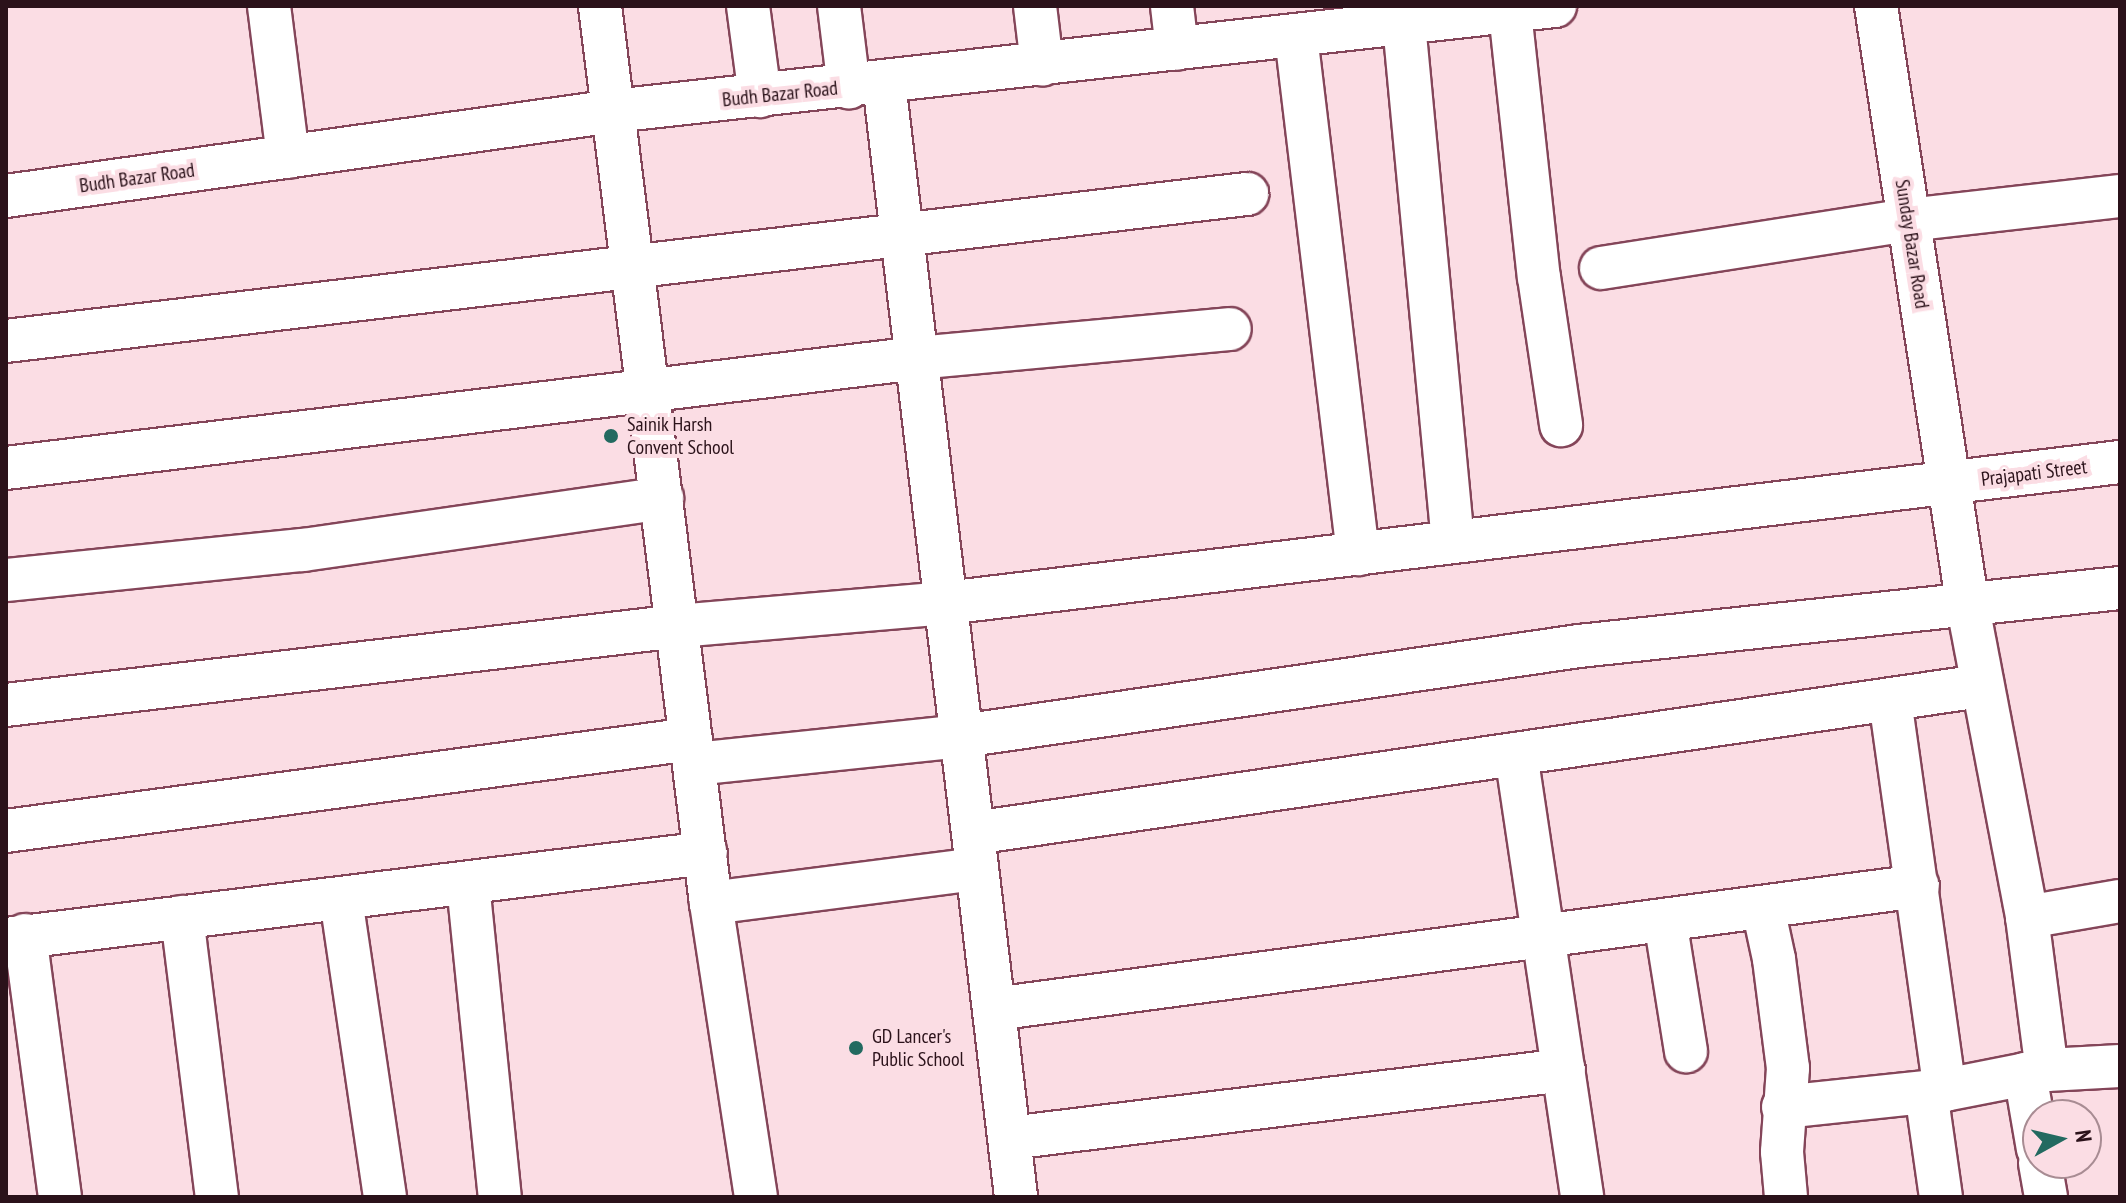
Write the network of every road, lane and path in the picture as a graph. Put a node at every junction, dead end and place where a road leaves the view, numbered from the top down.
1 (269, 6) edge
2 (600, 6) edge
3 (748, 6) edge
4 (839, 6) edge
5 (1035, 6) edge
6 (1172, 6) edge
7 (1555, 6) edge
8 (1876, 6) edge
9 (1501, 11) edge
10 (1379, 19) edge
11 (1296, 36) junction
12 (1177, 49) junction
13 (1042, 65) junction
14 (866, 85) junction
15 (760, 96) junction
16 (614, 111) junction
17 (288, 157) junction
18 (1247, 194) dead end
19 (6, 196) edge
20 (2120, 196) edge
21 (1908, 220) junction
22 (903, 237) junction
23 (634, 267) junction
24 (1601, 268) dead end
25 (1230, 329) dead end
26 (6, 341) edge
27 (917, 358) junction
28 (649, 391) junction
29 (1561, 425) dead end
30 (2120, 462) edge
31 (6, 468) edge
32 (1949, 483) junction
33 (662, 498) junction
34 (1453, 542) junction
35 (1358, 554) junction
36 (6, 580) edge
37 (2120, 588) edge
38 (946, 603) junction
39 (1968, 607) junction
40 (678, 626) junction
41 (1981, 686) junction
42 (1890, 700) junction
43 (6, 705) edge
44 (962, 736) junction
45 (693, 752) junction
46 (1516, 754) junction
47 (6, 831) edge
48 (976, 851) junction
49 (706, 853) junction
50 (468, 884) junction
51 (1918, 886) junction
52 (341, 899) junction
53 (2120, 901) edge
54 (711, 903) junction
55 (1763, 908) junction
56 (182, 917) junction
57 (2027, 917) junction
58 (1665, 920) junction
59 (1544, 936) junction
60 (15, 937) edge
61 (994, 1009) junction
62 (1686, 1051) dead end
63 (2120, 1066) edge
64 (1564, 1070) junction
65 (2036, 1072) junction
66 (1935, 1091) junction
67 (2037, 1099) edge
68 (1783, 1107) junction
69 (1010, 1138) junction
70 (60, 1197) edge
71 (217, 1197) edge
72 (385, 1197) edge
73 (500, 1197) edge
74 (756, 1197) edge
75 (1016, 1197) edge
76 (1582, 1197) edge
77 (1786, 1197) edge
78 (1941, 1197) edge

1 - 17 street
2 - 16 street
3 - 15 street
4 - 14 street
5 - 13 street
6 - 12 street
7 - 9 street, Budh Bazar Road
8 - 21 street, Sunday Bazar Road
9 - 10 street, Budh Bazar Road
9 - 29 street
10 - 11 street, Budh Bazar Road
10 - 34 street
11 - 12 street, Budh Bazar Road
11 - 35 street
12 - 13 street, Budh Bazar Road
13 - 14 street, Budh Bazar Road
14 - 15 street, Budh Bazar Road
14 - 22 street
15 - 16 street, Budh Bazar Road
16 - 17 street, Budh Bazar Road
16 - 23 street
17 - 19 street, Budh Bazar Road
18 - 22 street
20 - 21 street
21 - 24 street
21 - 32 street, Sunday Bazar Road
22 - 23 street
22 - 27 street
23 - 26 street
23 - 28 street
25 - 27 street
27 - 28 street
27 - 38 street
28 - 31 street
28 - 33 street
30 - 32 street, Prajapati Street
32 - 34 street, Prajapati Street
32 - 39 street, Sunday Bazar Road
33 - 36 street
33 - 40 street
34 - 35 street, Prajapati Street
35 - 38 street, Prajapati Street
37 - 39 street
38 - 40 street, Prajapati Street
38 - 44 street
39 - 41 street, Sunday Bazar Road
39 - 44 street
40 - 43 street, Prajapati Street
40 - 45 street
41 - 42 street
41 - 57 street, Sunday Bazar Road
42 - 46 street
42 - 51 street
44 - 45 street
44 - 48 street
45 - 47 street
45 - 49 street
46 - 48 street
46 - 59 street
48 - 54 street
48 - 61 street
49 - 50 street
49 - 54 street
50 - 52 street
50 - 73 street
51 - 55 street
51 - 66 street
52 - 56 street
52 - 72 street
53 - 57 street
54 - 74 street
55 - 58 street
55 - 68 street
56 - 60 street
56 - 71 street
57 - 65 street, Sunday Bazar Road
58 - 59 street
58 - 62 street
59 - 61 street
59 - 64 street
60 - 70 street
61 - 69 street
63 - 65 street
64 - 69 street
64 - 76 street
65 - 66 street
65 - 67 street, Sunday Bazar Road
66 - 68 street
66 - 78 street
68 - 77 street
69 - 75 street

